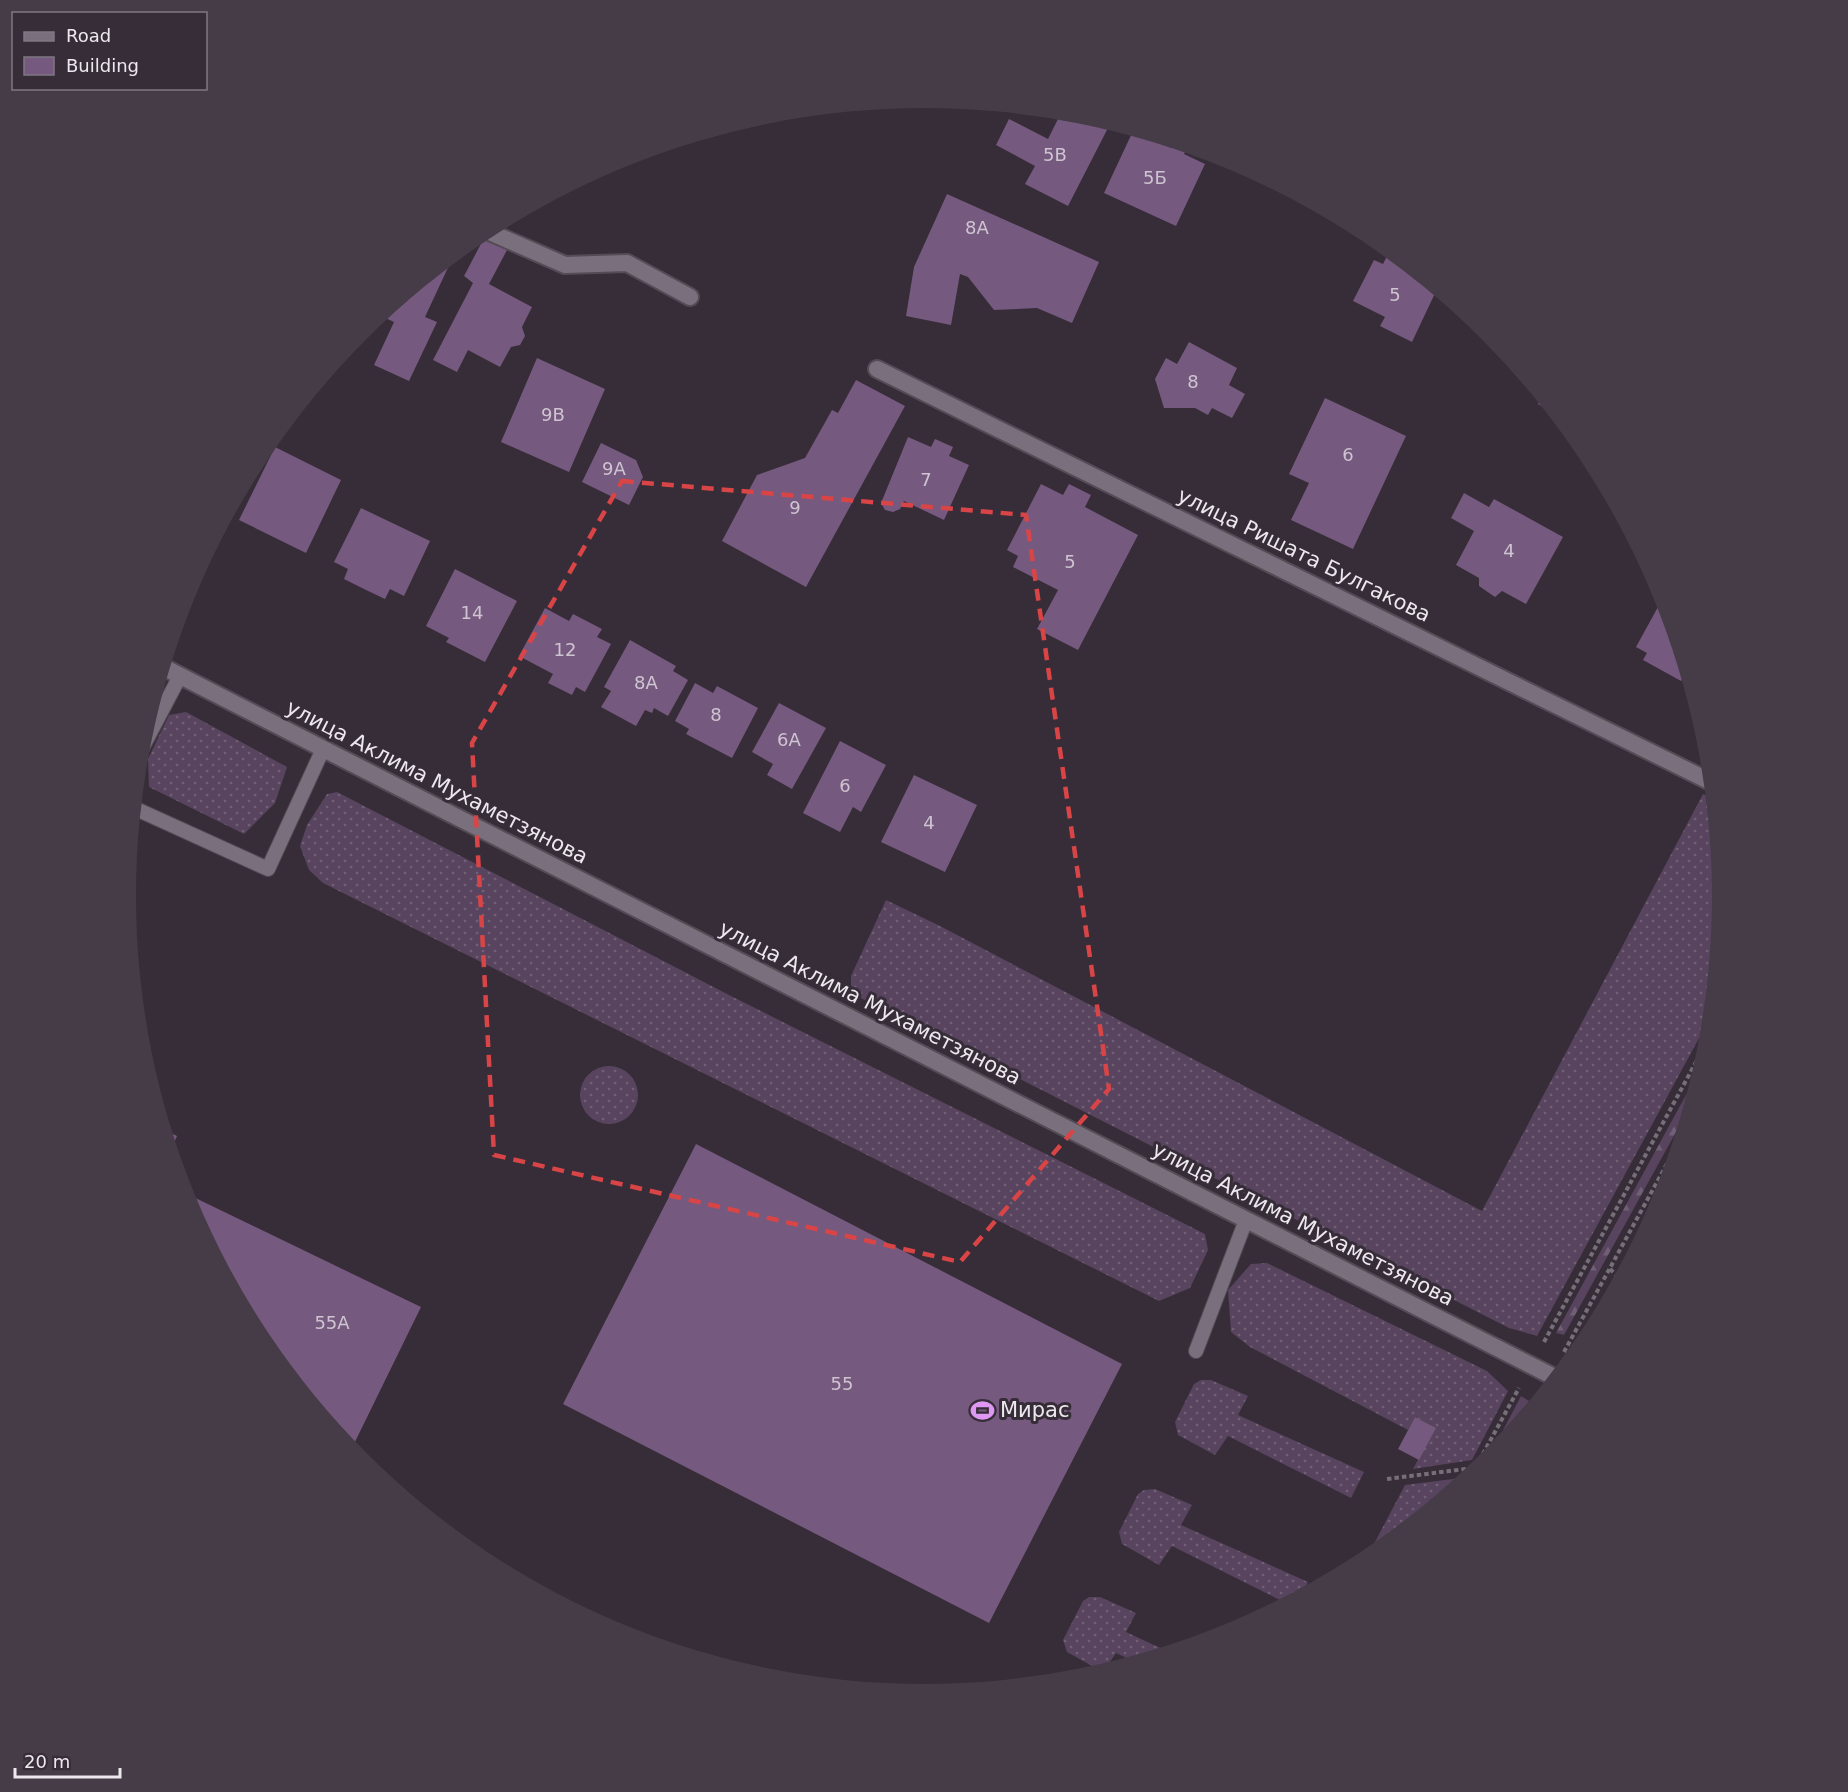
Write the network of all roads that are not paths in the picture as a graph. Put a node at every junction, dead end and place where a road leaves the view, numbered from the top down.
1 (496, 235) edge
2 (690, 297) dead end
3 (877, 369) dead end
4 (170, 670) edge
5 (180, 676) junction
6 (156, 722) edge
7 (323, 749) junction
8 (1703, 778) edge
9 (141, 811) edge
10 (1246, 1220) junction
11 (1196, 1351) dead end
12 (1550, 1375) edge

1 - 2 street
3 - 8 street, улица Ришата Булгакова
4 - 5 street, улица Аклима Мухаметзянова
5 - 6 lane
5 - 7 street, улица Аклима Мухаметзянова
7 - 9 lane
7 - 10 street, улица Аклима Мухаметзянова
10 - 11 lane
10 - 12 street, улица Аклима Мухаметзянова

